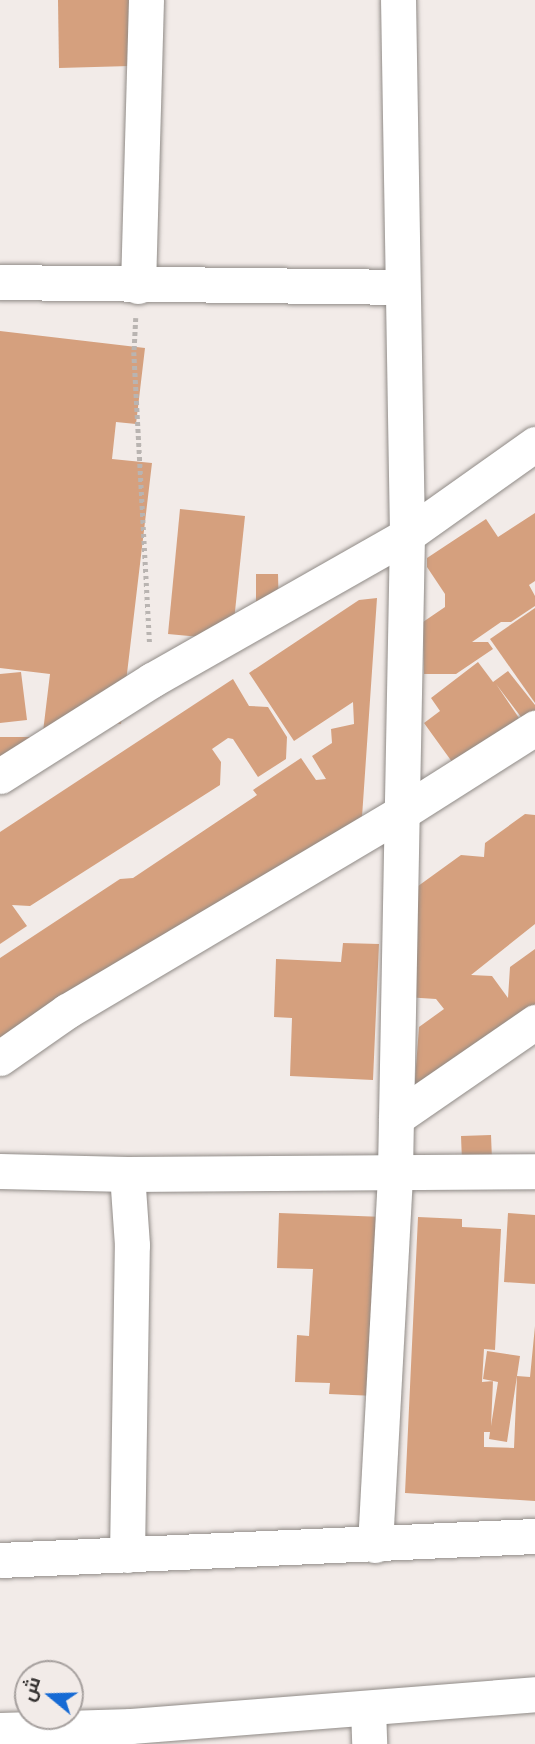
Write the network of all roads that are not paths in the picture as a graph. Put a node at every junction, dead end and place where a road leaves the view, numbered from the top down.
1 (146, 0) edge
2 (398, 0) edge
3 (0, 282) edge
4 (138, 286) junction
5 (402, 287) junction
6 (535, 444) edge
7 (407, 534) junction
8 (535, 728) edge
9 (0, 776) edge
10 (401, 813) junction
11 (535, 1022) edge
12 (0, 1058) edge
13 (396, 1118) junction
14 (0, 1171) edge
15 (395, 1171) junction
16 (535, 1171) edge
17 (127, 1174) junction
18 (535, 1536) edge
19 (375, 1545) junction
20 (127, 1555) junction
21 (0, 1560) edge
22 (535, 1693) edge
23 (368, 1708) junction
24 (0, 1730) edge
25 (131, 1735) edge
26 (369, 1744) edge

1 - 4 street
2 - 5 street
3 - 4 street
4 - 5 street
5 - 7 street
6 - 7 street
7 - 9 street
7 - 10 street
8 - 10 street
10 - 12 street
10 - 13 street
11 - 13 street
13 - 15 street
14 - 17 street
15 - 16 street
15 - 17 street
15 - 19 street
17 - 20 street
18 - 19 street
19 - 20 street
20 - 21 street
22 - 23 street
23 - 25 street
23 - 26 street
24 - 25 street

